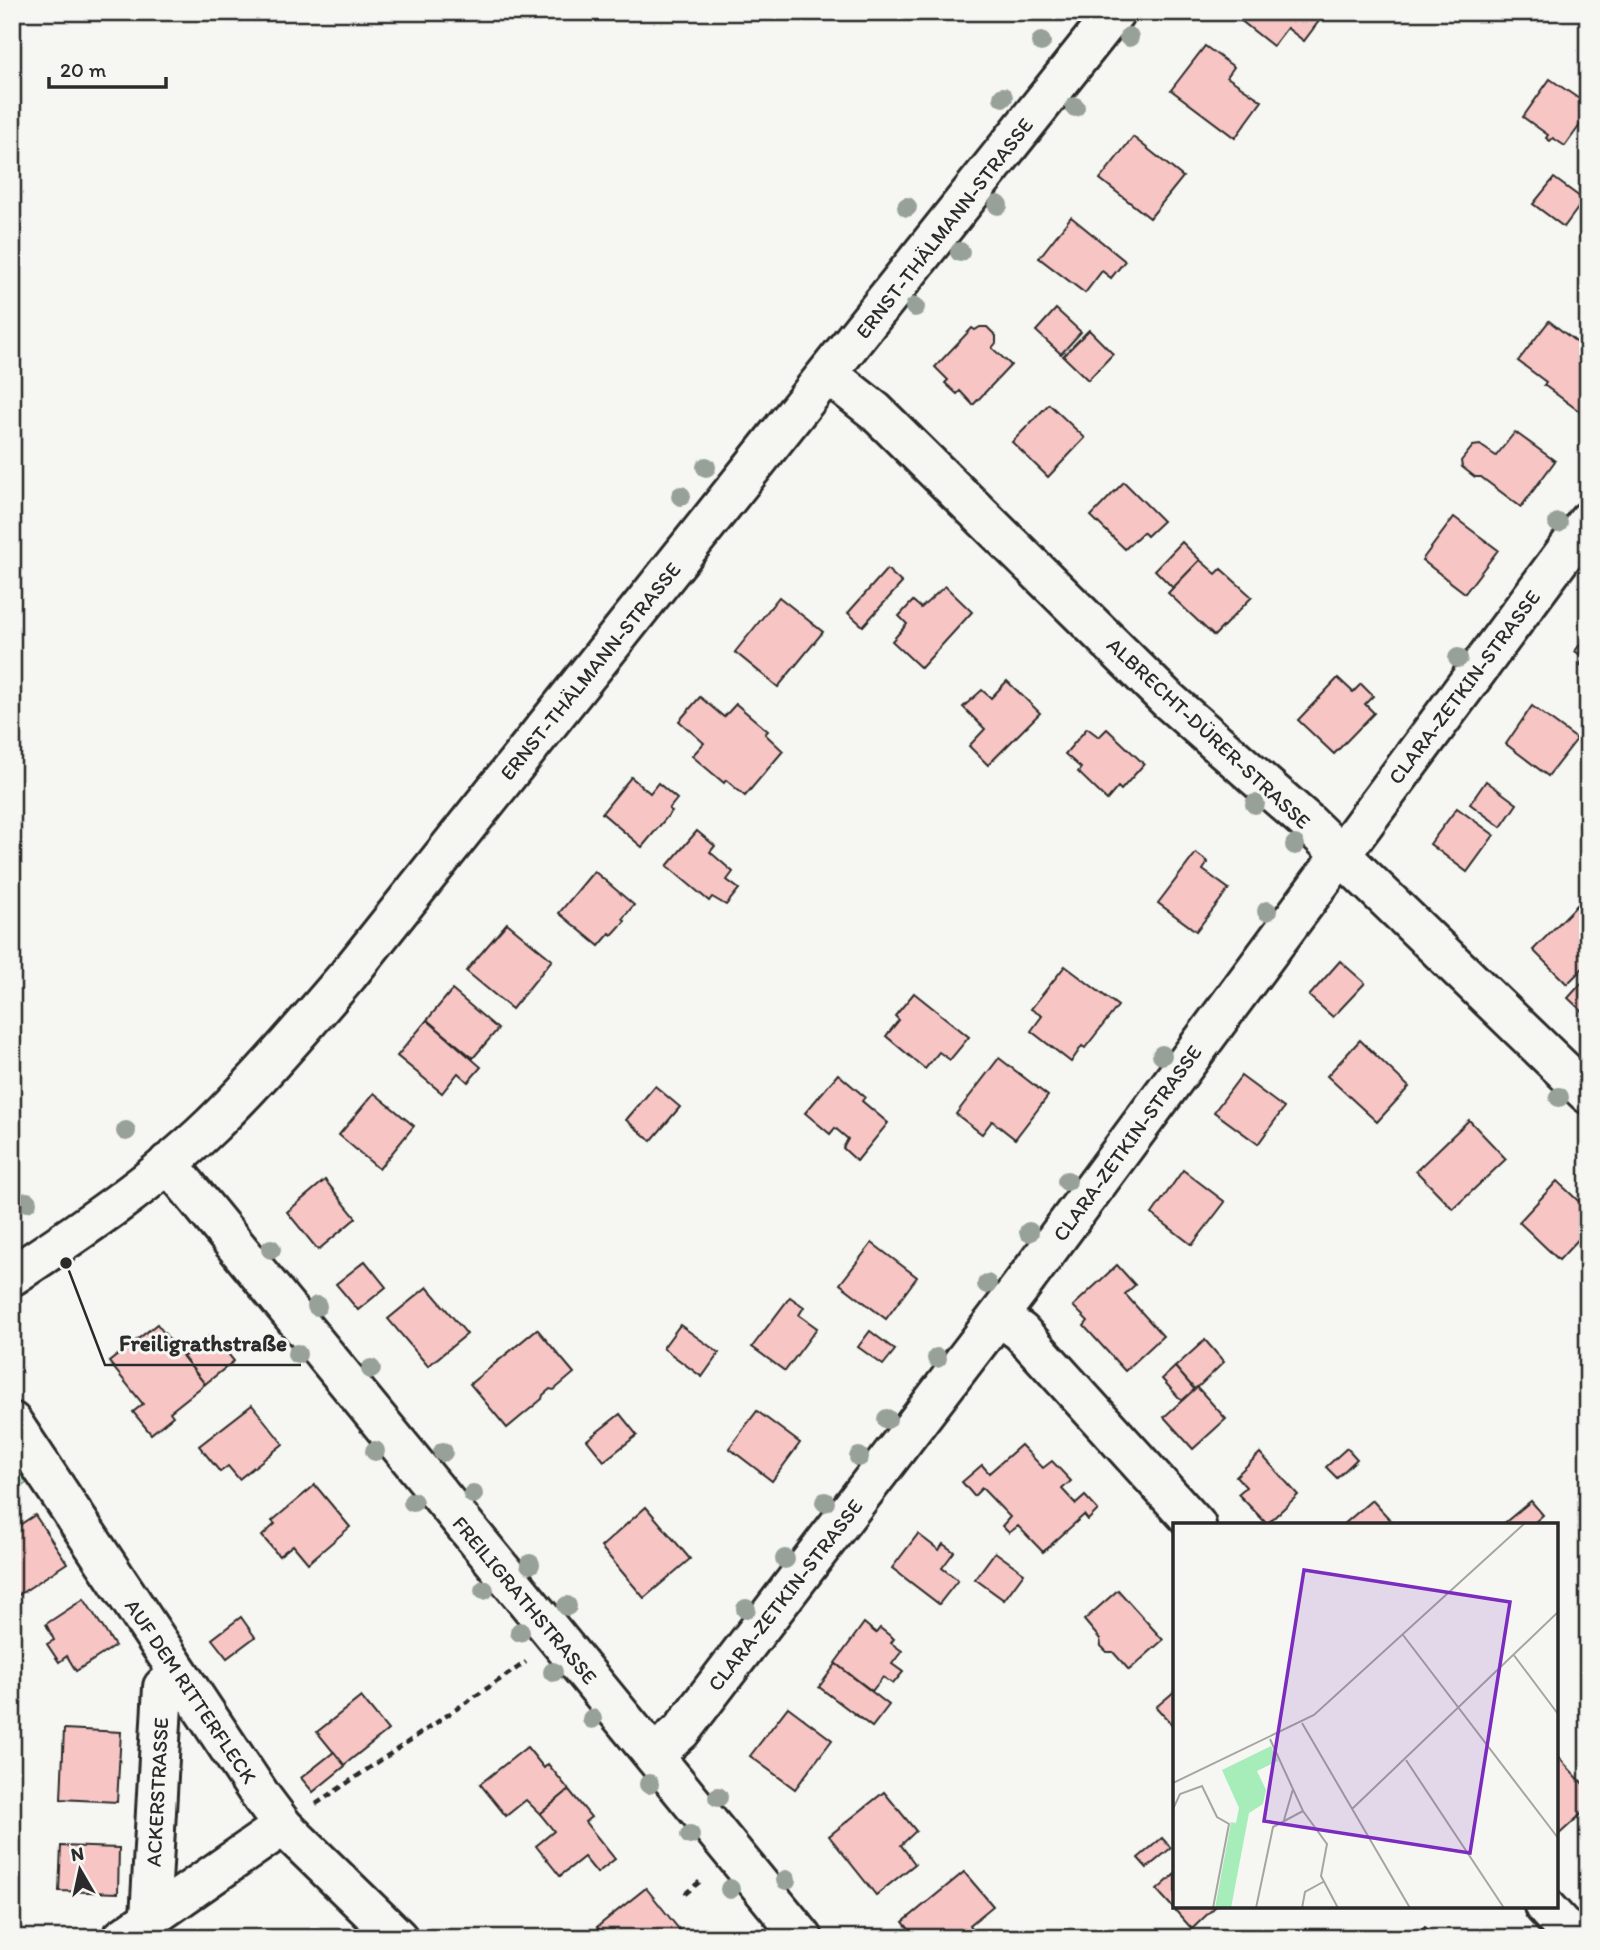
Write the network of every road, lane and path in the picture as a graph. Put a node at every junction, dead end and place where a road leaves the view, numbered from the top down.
1 (1115, 12) edge
2 (828, 374) junction
3 (1588, 520) edge
4 (1340, 854) junction
5 (1588, 1094) edge
6 (168, 1163) junction
7 (12, 1276) edge
8 (999, 1316) junction
9 (12, 1422) edge
10 (1194, 1523) edge
11 (558, 1640) junction
12 (178, 1673) junction
13 (654, 1755) junction
14 (283, 1826) junction
15 (1546, 1908) edge
16 (136, 1928) edge
17 (398, 1938) edge
18 (803, 1938) edge
19 (1573, 1938) edge

1 - 2 street, ERNST-THÄLMANN-STRASSE
2 - 4 street, ALBRECHT-DÜRER-STRASSE
2 - 6 street, ERNST-THÄLMANN-STRASSE
3 - 4 street, CLARA-ZETKIN-STRASSE
4 - 5 street, ALBRECHT-DÜRER-STRASSE
4 - 8 street, CLARA-ZETKIN-STRASSE
6 - 7 street, ERNST-THÄLMANN-STRASSE
6 - 11 street, FREILIGRATHSTRASSE
8 - 10 street
8 - 13 street, CLARA-ZETKIN-STRASSE
9 - 12 street, AUF DEM RITTERFLECK
11 - 13 street, FREILIGRATHSTRASSE
11 - 14 path
12 - 14 street, AUF DEM RITTERFLECK
12 - 16 street, ACKERSTRASSE
13 - 18 street, FREILIGRATHSTRASSE
14 - 16 street, ACKERSTRASSE
14 - 17 street, AUF DEM RITTERFLECK
15 - 19 street

